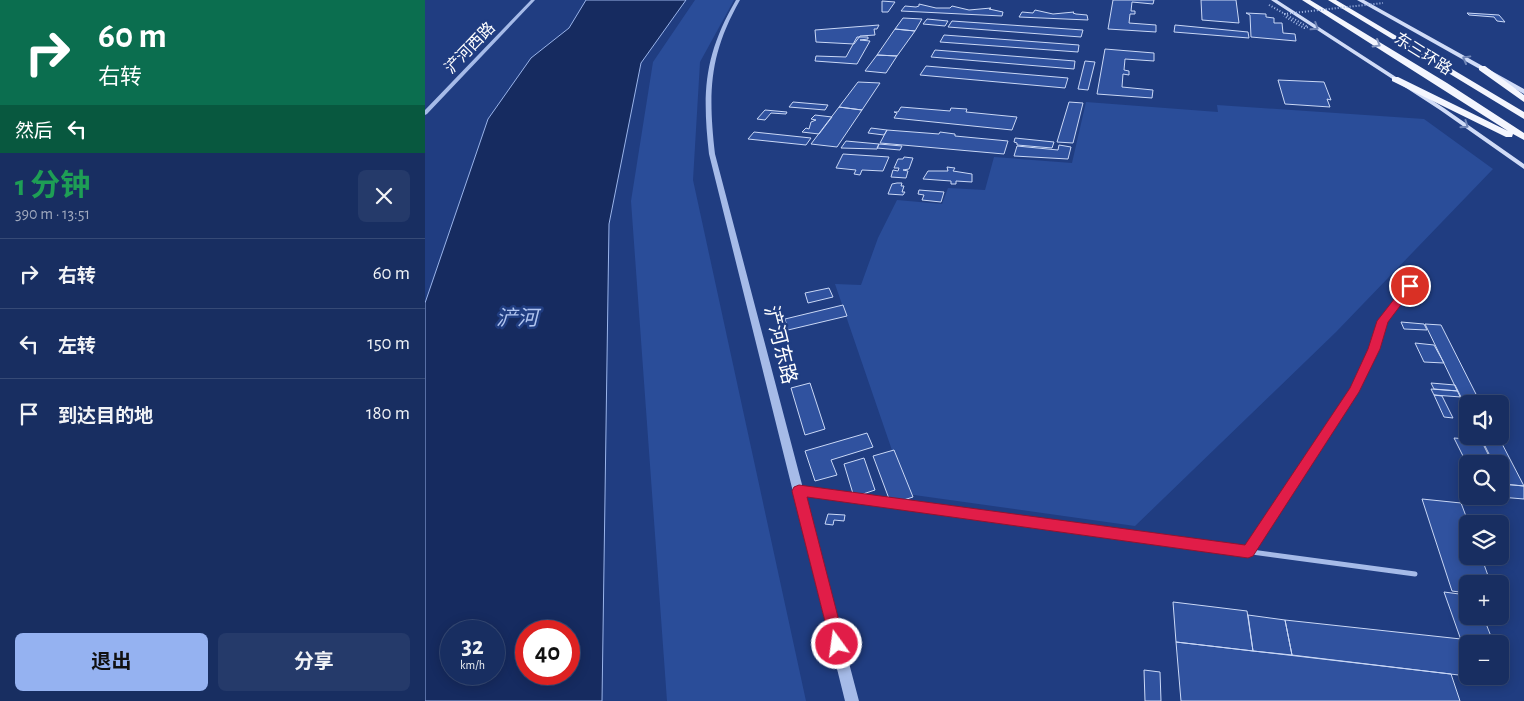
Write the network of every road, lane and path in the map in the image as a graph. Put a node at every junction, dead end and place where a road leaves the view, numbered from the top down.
1 (533, 0) edge
2 (737, 0) edge
3 (1305, 0) edge
4 (1331, 0) edge
5 (1360, 0) edge
6 (1271, 2) edge
7 (1383, 3) dead end
8 (1284, 15) junction
9 (1483, 68) junction
10 (1395, 79) junction
11 (1524, 92) edge
12 (1524, 99) edge
13 (425, 113) edge
14 (1524, 116) edge
15 (1524, 137) edge
16 (1524, 142) edge
17 (1524, 167) edge
18 (1410, 286) dead end
19 (799, 491) junction
20 (1248, 551) junction
21 (1415, 574) dead end
22 (852, 701) edge

1 - 13 street, 浐河西路
2 - 19 street, 浐河东路
3 -> 15 highway, 东三环路
4 - 14 highway, 东三环路
9 -> 5 main road
6 - 8 path, bridge
6 -> 10 main road
7 - 8 path, bridge
8 - 8 path, bridge
9 - 11 main road
9 - 12 highway
10 - 16 highway
10 -> 17 main road
18 - 20 lane
19 - 20 lane
19 - 22 street, 浐河东路
20 - 21 lane

